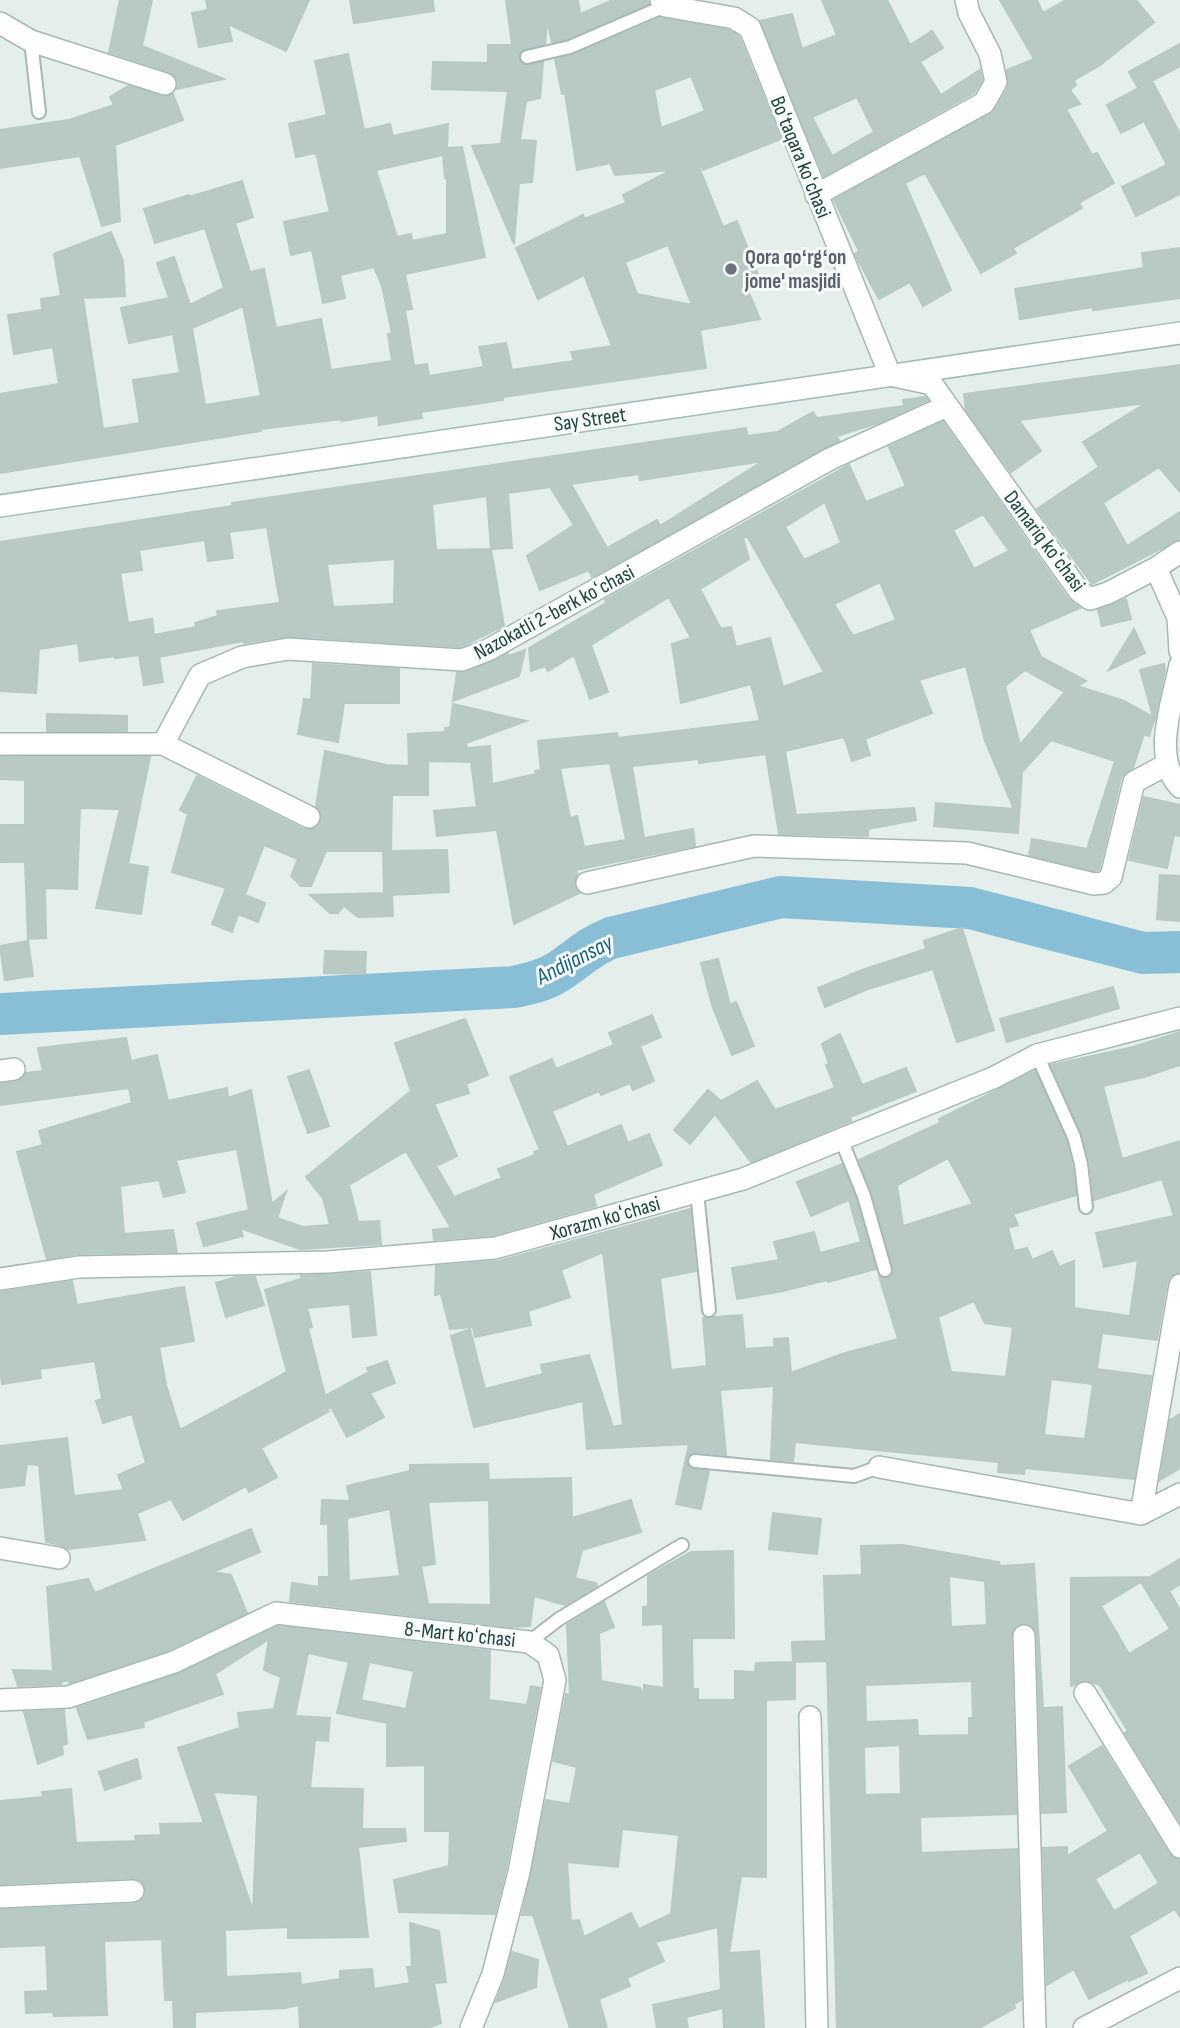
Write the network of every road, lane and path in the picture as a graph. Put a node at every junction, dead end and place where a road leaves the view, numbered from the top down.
1 (966, 0) edge
2 (663, 3) edge
3 (0, 23) edge
4 (31, 41) junction
5 (527, 57) dead end
6 (165, 85) dead end
7 (39, 112) dead end
8 (816, 195) junction
9 (1180, 333) edge
10 (890, 375) junction
11 (947, 406) junction
12 (0, 506) edge
13 (1180, 552) edge
14 (1156, 568) junction
15 (1180, 651) edge
16 (1180, 665) edge
17 (0, 744) edge
18 (163, 744) junction
19 (1166, 765) junction
20 (1180, 787) edge
21 (309, 817) dead end
22 (587, 883) dead end
23 (1180, 1018) edge
24 (1037, 1055) junction
25 (841, 1139) junction
26 (697, 1192) junction
27 (1086, 1207) dead end
28 (885, 1270) dead end
29 (0, 1279) edge
30 (1180, 1285) edge
31 (709, 1310) dead end
32 (695, 1461) dead end
33 (878, 1467) joint
34 (1180, 1494) edge
35 (1141, 1514) junction
36 (682, 1545) dead end
37 (0, 1548) edge
38 (59, 1558) dead end
39 (1024, 1636) dead end
40 (529, 1642) junction
41 (1085, 1693) dead end
42 (0, 1700) edge
43 (810, 1717) dead end
44 (1180, 1847) edge
45 (133, 1891) dead end
46 (0, 1897) edge
47 (1180, 1978) edge
48 (471, 2028) edge
49 (817, 2028) edge
50 (1035, 2028) edge
51 (1084, 2028) edge

1 - 8 street
2 - 5 lane
2 - 8 street, Boʻtaqara koʻchasi
3 - 4 street
4 - 6 street
4 - 7 lane
8 - 10 street, Boʻtaqara koʻchasi
9 - 10 street, Say Street
10 - 11 street, Damariq koʻchasi
10 - 12 street, Say Street
11 - 14 street, Damariq koʻchasi
11 - 18 street, Nazokatli 2-berk koʻchasi
13 - 14 street
14 - 15 street
16 - 19 street
17 - 18 street
18 - 21 street
19 - 20 street
19 - 22 street
23 - 24 street, Xorazm koʻchasi
24 - 25 street, Xorazm koʻchasi
24 - 27 lane
25 - 26 street, Xorazm koʻchasi
25 - 28 lane
26 - 29 street, Xorazm koʻchasi
26 - 31 lane
30 - 35 street
32 - 33 lane
33 - 35 street
34 - 35 street
36 - 40 lane
37 - 38 street
39 - 50 street
40 - 42 street, 8-Mart koʻchasi
40 - 48 street, 8-Mart koʻchasi
41 - 44 street
43 - 49 street
45 - 46 street
47 - 51 street

